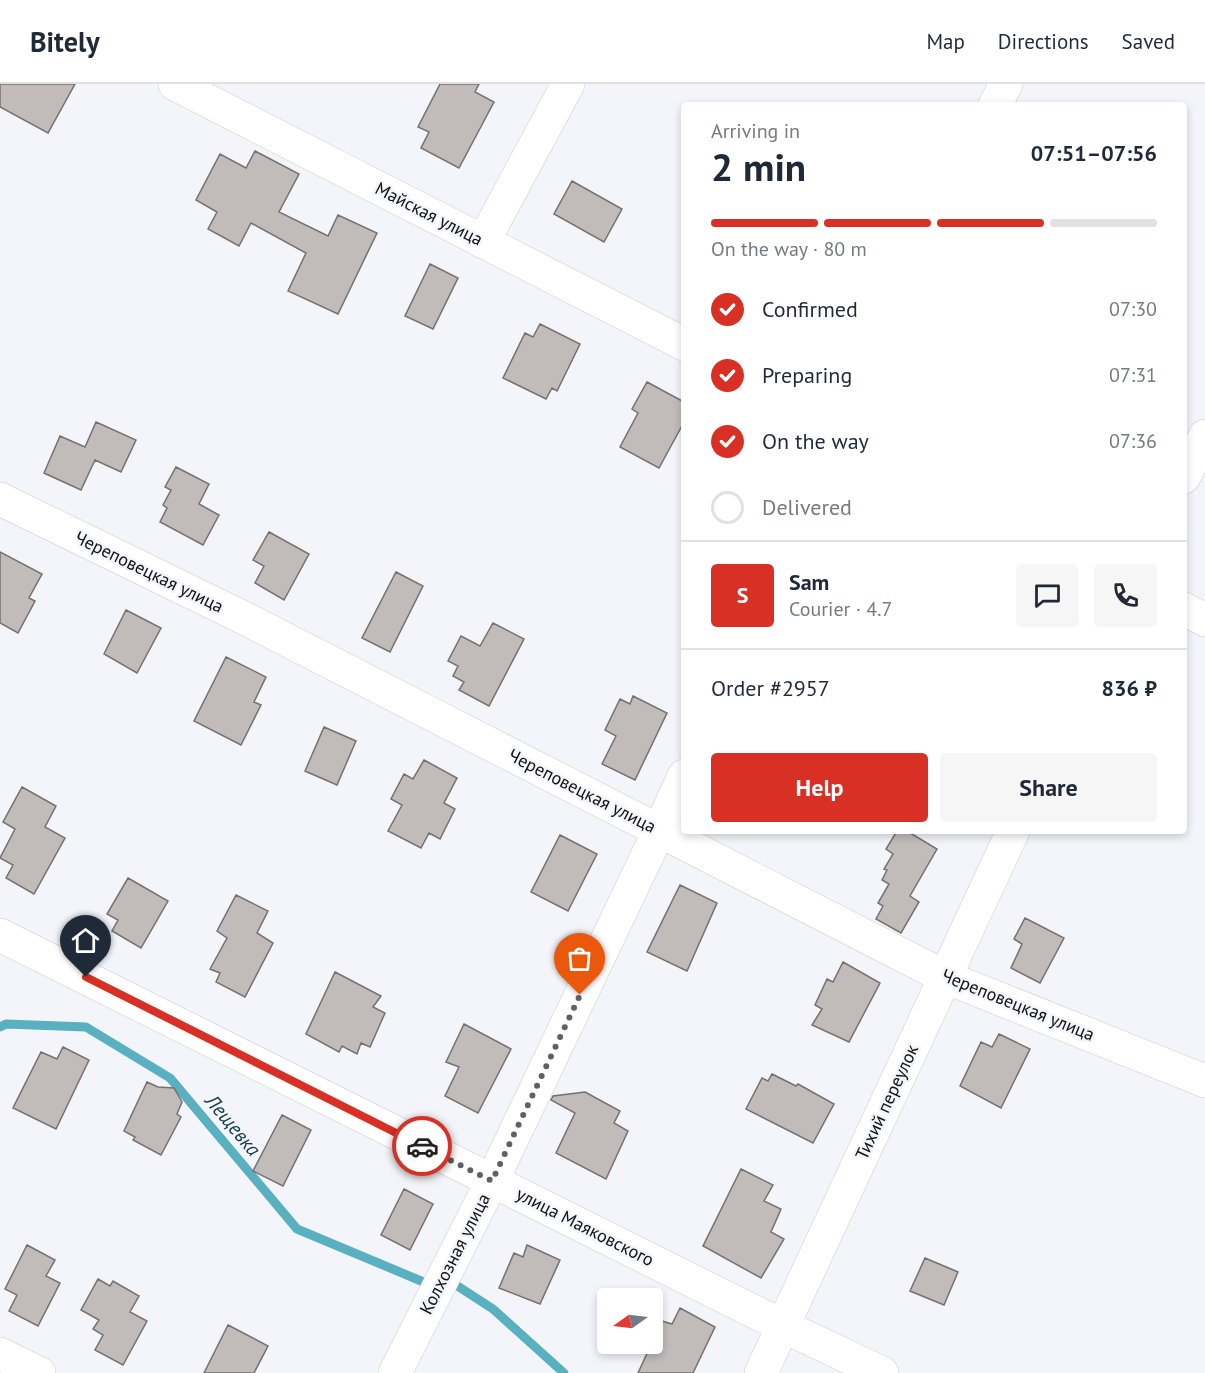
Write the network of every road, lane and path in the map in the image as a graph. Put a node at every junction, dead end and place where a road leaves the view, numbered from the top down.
1 (175, 84) edge
2 (568, 84) edge
3 (1006, 84) edge
4 (997, 102) edge
5 (483, 242) junction
6 (681, 342) edge
7 (1205, 436) edge
8 (1187, 471) edge
9 (0, 499) edge
10 (1187, 611) edge
11 (1205, 620) edge
12 (681, 783) edge
13 (659, 831) junction
14 (1012, 834) edge
15 (0, 935) edge
16 (945, 977) junction
17 (1205, 1081) edge
18 (492, 1181) junction
19 (783, 1326) junction
20 (0, 1354) edge
21 (39, 1373) edge
22 (395, 1373) edge
23 (761, 1373) edge
24 (882, 1373) edge

1 - 5 street, Майская улица
2 - 5 street
3 - 4 street
5 - 6 street, Майская улица
7 - 8 street
9 - 13 street, Череповецкая улица
10 - 11 street
12 - 13 street, Колхозная улица
13 - 16 street, Череповецкая улица
13 - 18 street, Колхозная улица
14 - 16 street, Тихий переулок
15 - 18 street, улица Маяковского
16 - 17 street, Череповецкая улица
16 - 19 street, Тихий переулок
18 - 19 street, улица Маяковского
18 - 22 street, Колхозная улица
19 - 23 street, Тихий переулок
19 - 24 street, улица Маяковского
20 - 21 street

